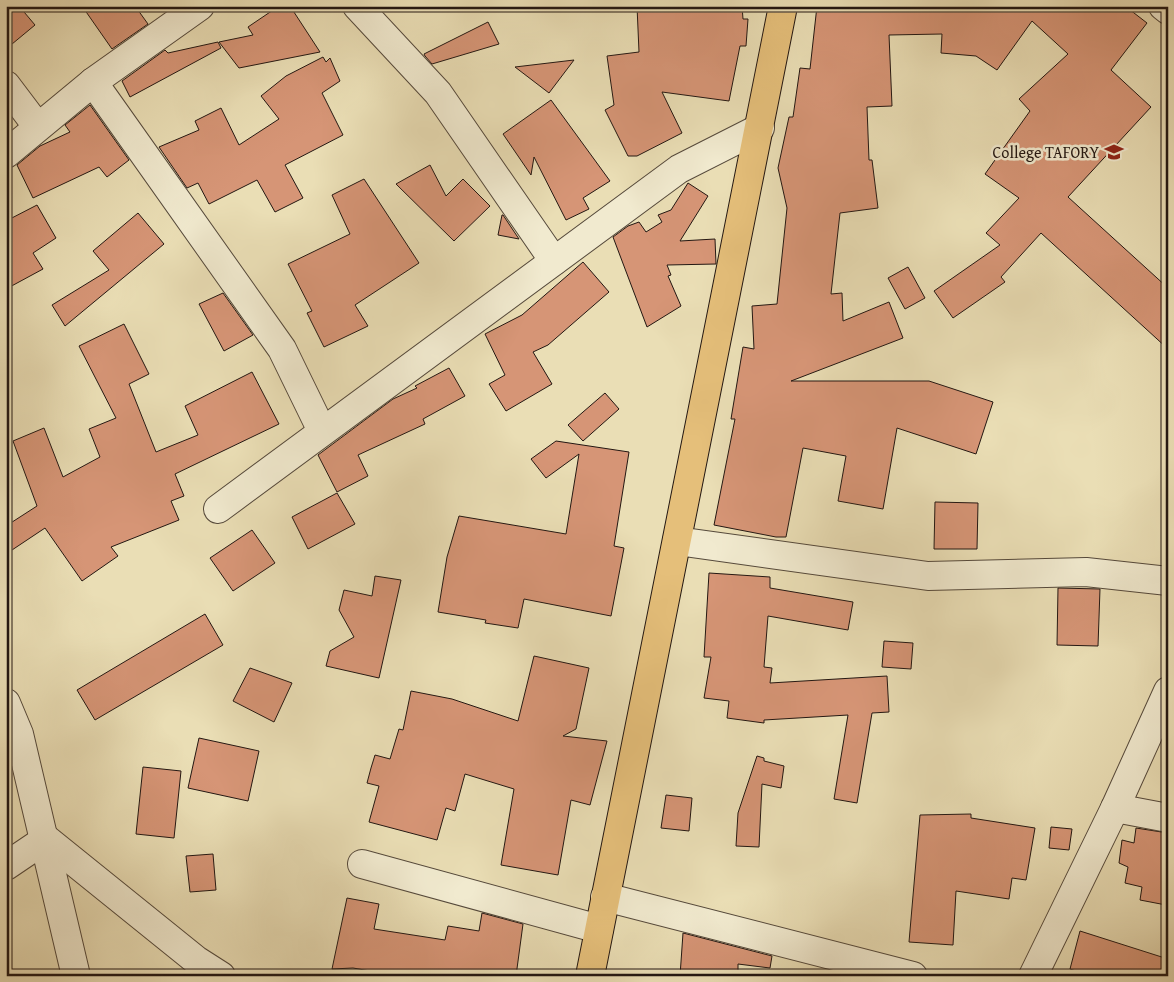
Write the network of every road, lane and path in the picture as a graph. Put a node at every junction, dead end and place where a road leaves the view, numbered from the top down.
1 (200, 6) edge
2 (357, 6) edge
3 (783, 6) edge
4 (1163, 6) edge
5 (1168, 10) edge
6 (93, 82) junction
7 (6, 86) edge
8 (37, 126) junction
9 (760, 128) junction
10 (6, 154) edge
11 (554, 261) junction
12 (322, 431) junction
13 (218, 508) dead end
14 (677, 541) junction
15 (1168, 581) edge
16 (1168, 691) edge
17 (6, 703) edge
18 (1115, 808) junction
19 (1168, 818) edge
20 (46, 839) junction
21 (362, 864) dead end
22 (6, 866) edge
23 (605, 897) junction
24 (599, 929) junction
25 (76, 976) edge
26 (221, 976) edge
27 (590, 976) edge
28 (913, 976) edge
29 (1032, 976) edge

1 - 6 street
2 - 11 street
3 - 9 main road
4 - 5 street
6 - 8 street
6 - 12 street
7 - 8 street
8 - 10 street
9 - 11 street
9 - 14 main road
11 - 12 street
12 - 13 street
14 - 15 street
14 - 23 main road
16 - 18 street
17 - 20 street
18 - 19 street
18 - 29 street
20 - 22 street
20 - 25 street
20 - 26 street
21 - 24 street
23 - 24 main road
23 - 28 street
24 - 27 main road

